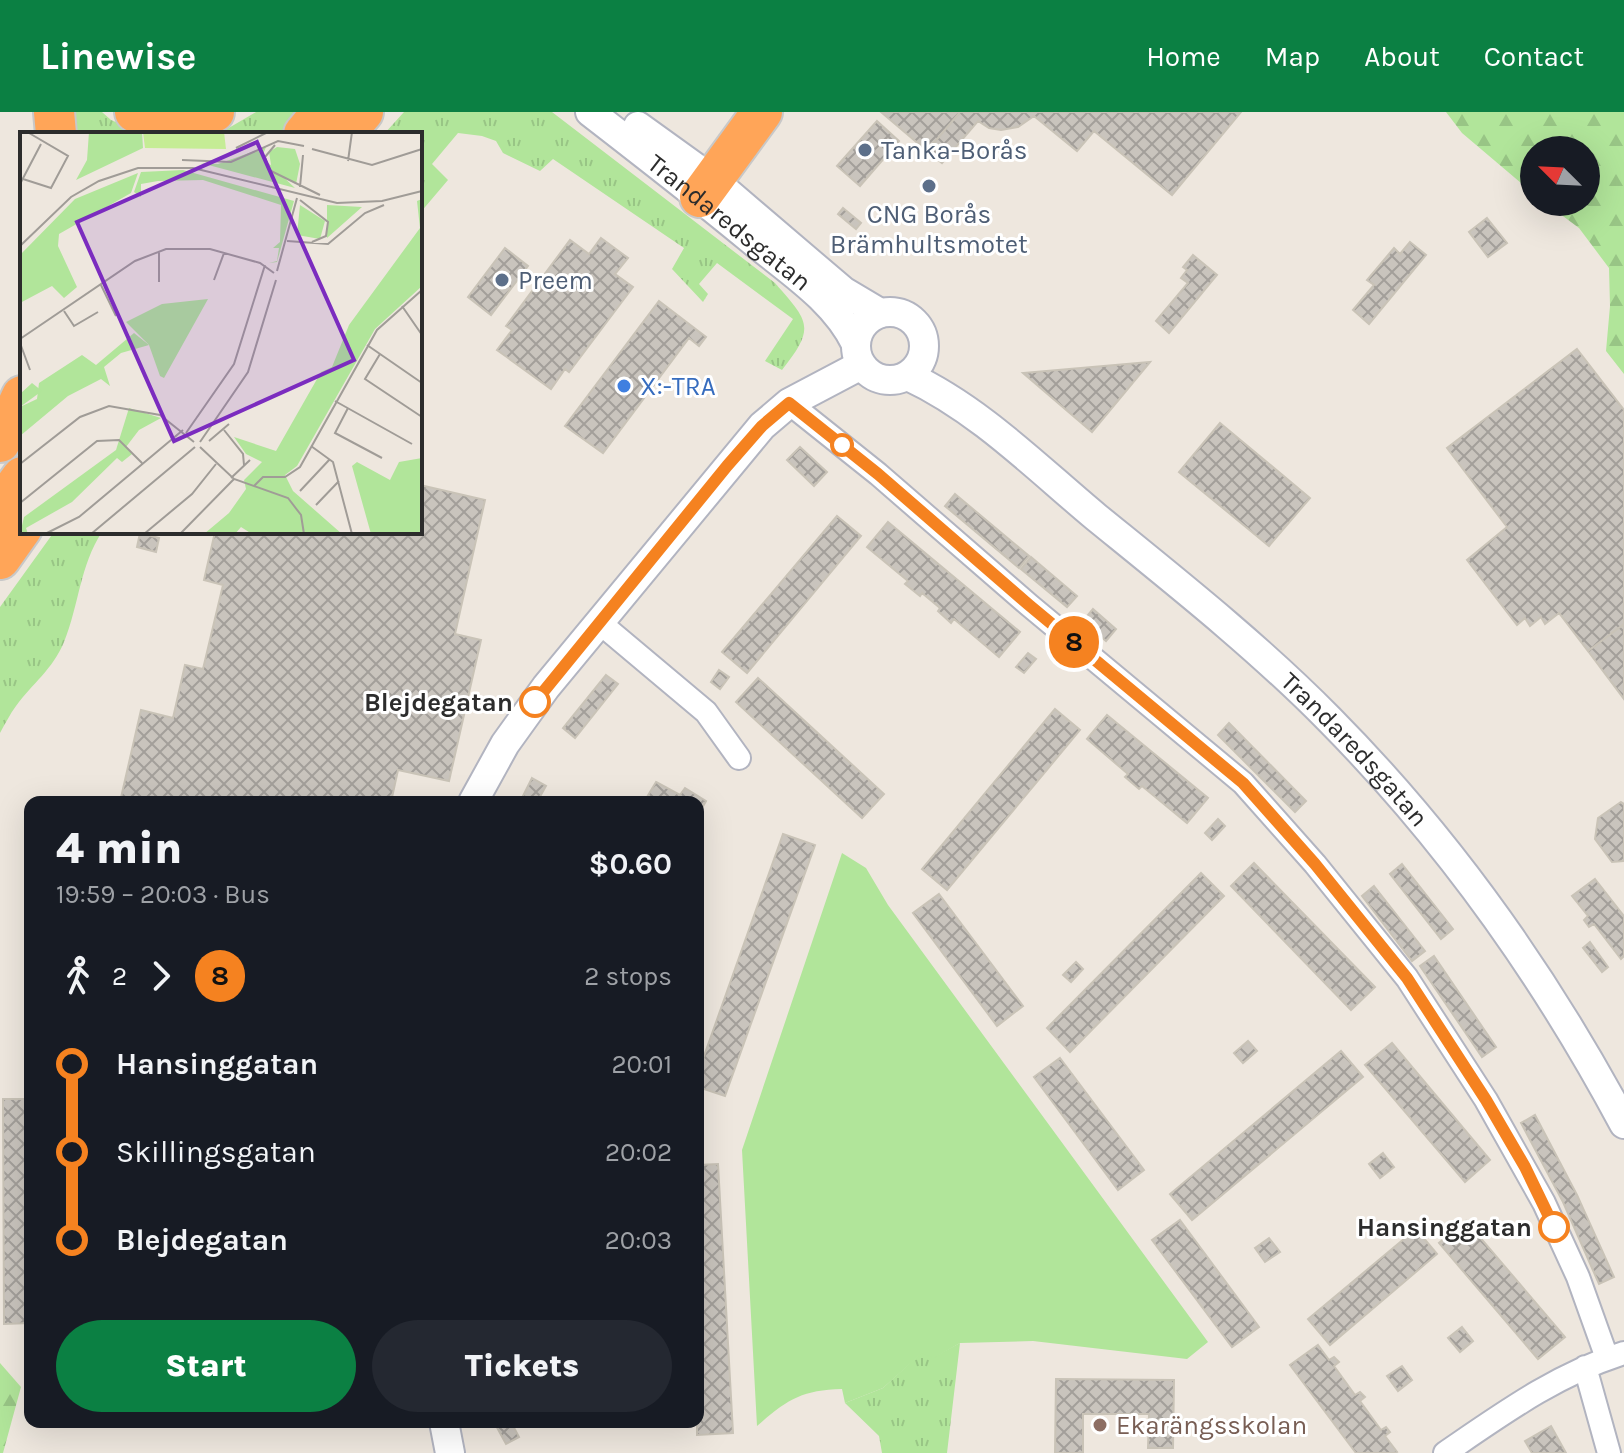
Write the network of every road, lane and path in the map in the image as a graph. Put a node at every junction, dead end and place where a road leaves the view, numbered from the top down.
1 (54, 112) edge
2 (135, 112) edge
3 (214, 112) edge
4 (322, 112) edge
5 (363, 112) edge
6 (590, 112) edge
7 (618, 112) edge
8 (732, 112) edge
9 (762, 112) edge
10 (56, 132) edge
11 (306, 132) edge
12 (346, 132) edge
13 (697, 180) junction
14 (880, 313) junction
15 (925, 350) junction
16 (858, 354) junction
17 (908, 376) junction
18 (20, 400) edge
19 (789, 403) junction
20 (0, 442) edge
21 (1009, 443) junction
22 (20, 480) edge
23 (0, 507) edge
24 (20, 531) edge
25 (0, 559) edge
26 (600, 623) junction
27 (739, 758) dead end
28 (476, 796) edge
29 (1624, 1124) edge
30 (1616, 1356) edge
31 (1585, 1367) junction
32 (445, 1428) edge
33 (450, 1453) edge
34 (1445, 1453) edge
35 (1609, 1453) edge

1 - 10 highway
2 - 3 highway
4 - 11 highway
5 - 12 highway
6 - 13 street, Trandaredsgatan
7 - 13 street, Trandaredsgatan
8 - 13 highway
9 - 13 highway
13 - 14 street, Trandaredsgatan
13 - 16 street, Trandaredsgatan
14 - 15 street, Trandaredsgatan
14 - 16 street
15 - 17 street
15 - 21 street, Trandaredsgatan
16 - 17 street, Trandaredsgatan
16 - 19 street
17 - 21 street, Trandaredsgatan
18 - 20 highway
19 - 26 street
19 - 30 street
21 - 29 street, Trandaredsgatan
22 - 23 highway
24 - 25 highway
26 - 27 street
26 - 28 street
30 - 31 street
31 - 34 street
31 - 35 street
32 - 33 street

